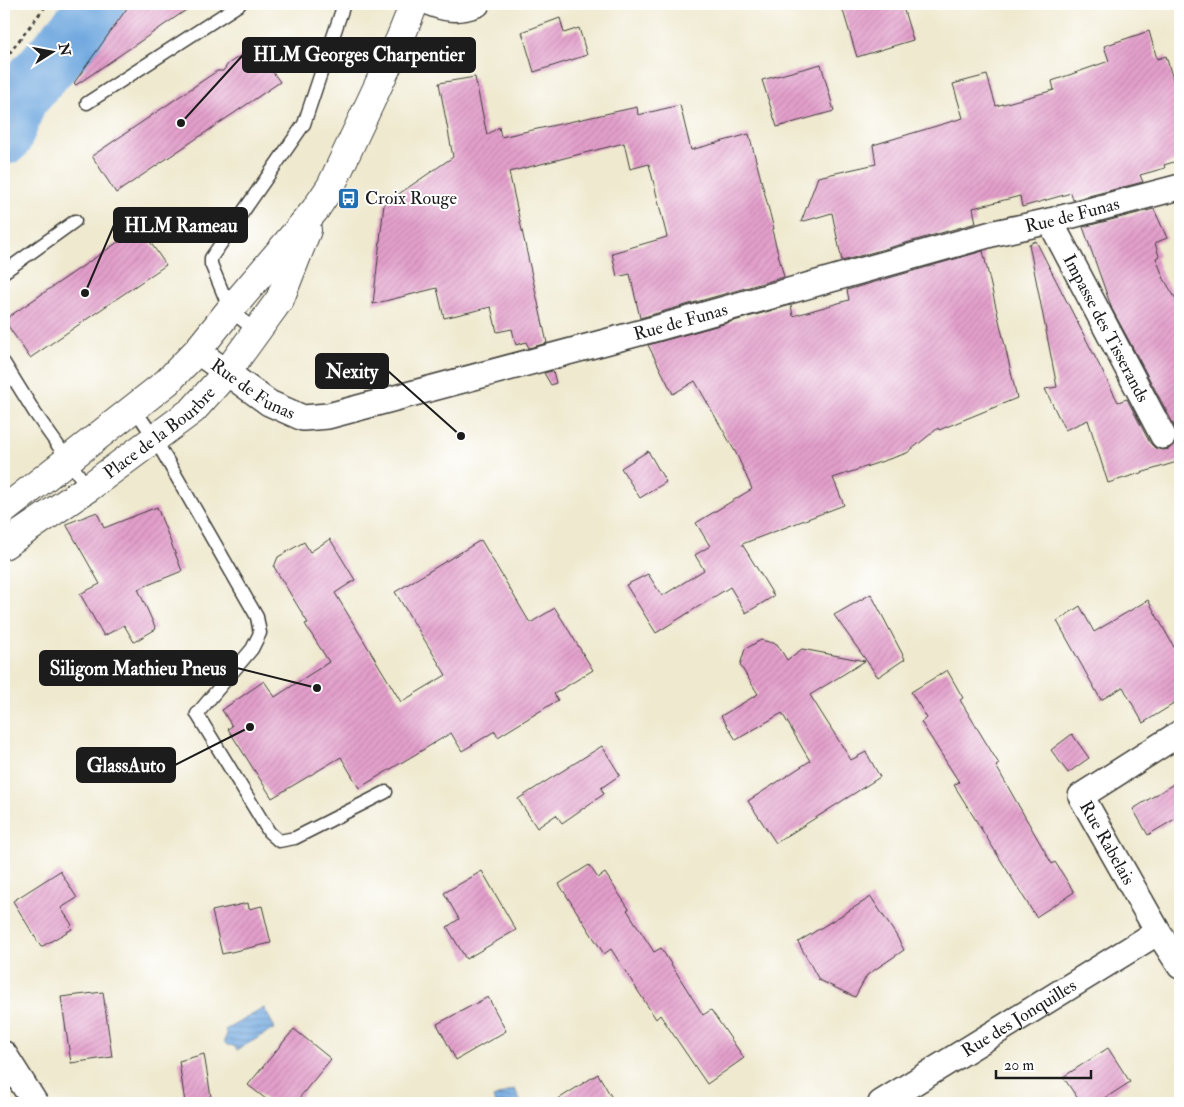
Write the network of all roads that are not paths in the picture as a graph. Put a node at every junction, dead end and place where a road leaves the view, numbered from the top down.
1 (240, 4) edge
2 (344, 4) edge
3 (414, 4) edge
4 (433, 4) edge
5 (477, 4) edge
6 (87, 103) dead end
7 (1180, 187) edge
8 (315, 210) junction
9 (75, 221) dead end
10 (1050, 221) junction
11 (4, 272) edge
12 (230, 310) junction
13 (257, 332) junction
14 (197, 351) junction
15 (4, 363) edge
16 (227, 372) junction
17 (134, 408) junction
18 (1163, 436) dead end
19 (155, 439) junction
20 (68, 458) junction
21 (88, 488) junction
22 (4, 510) edge
23 (4, 545) edge
24 (1180, 733) edge
25 (386, 792) dead end
26 (1158, 932) junction
27 (1180, 966) edge
28 (4, 1054) edge
29 (35, 1103) edge
30 (881, 1103) edge

1 - 6 lane
2 - 12 lane
3 - 8 street
4 - 5 street
7 - 10 street, Rue de Funas
8 - 12 street, Place de la Bourbre
8 - 13 street, Place de la Bourbre
9 - 11 lane
10 - 16 street, Rue de Funas
10 - 18 street, Impasse des Tisserands
12 - 13 lane
12 - 14 street, Place de la Bourbre
13 - 16 street, Place de la Bourbre
14 - 16 street, Rue de Funas
14 - 17 street, Place de la Bourbre
15 - 20 lane
16 - 19 street, Place de la Bourbre
17 - 19 lane
17 - 20 street, Place de la Bourbre
19 - 21 street, Place de la Bourbre
19 - 25 lane
20 - 21 lane
20 - 22 street
21 - 23 street
24 - 26 street, Rue Rabelais
26 - 27 street, Rue Rabelais
26 - 30 street, Rue des Jonquilles
28 - 29 street

